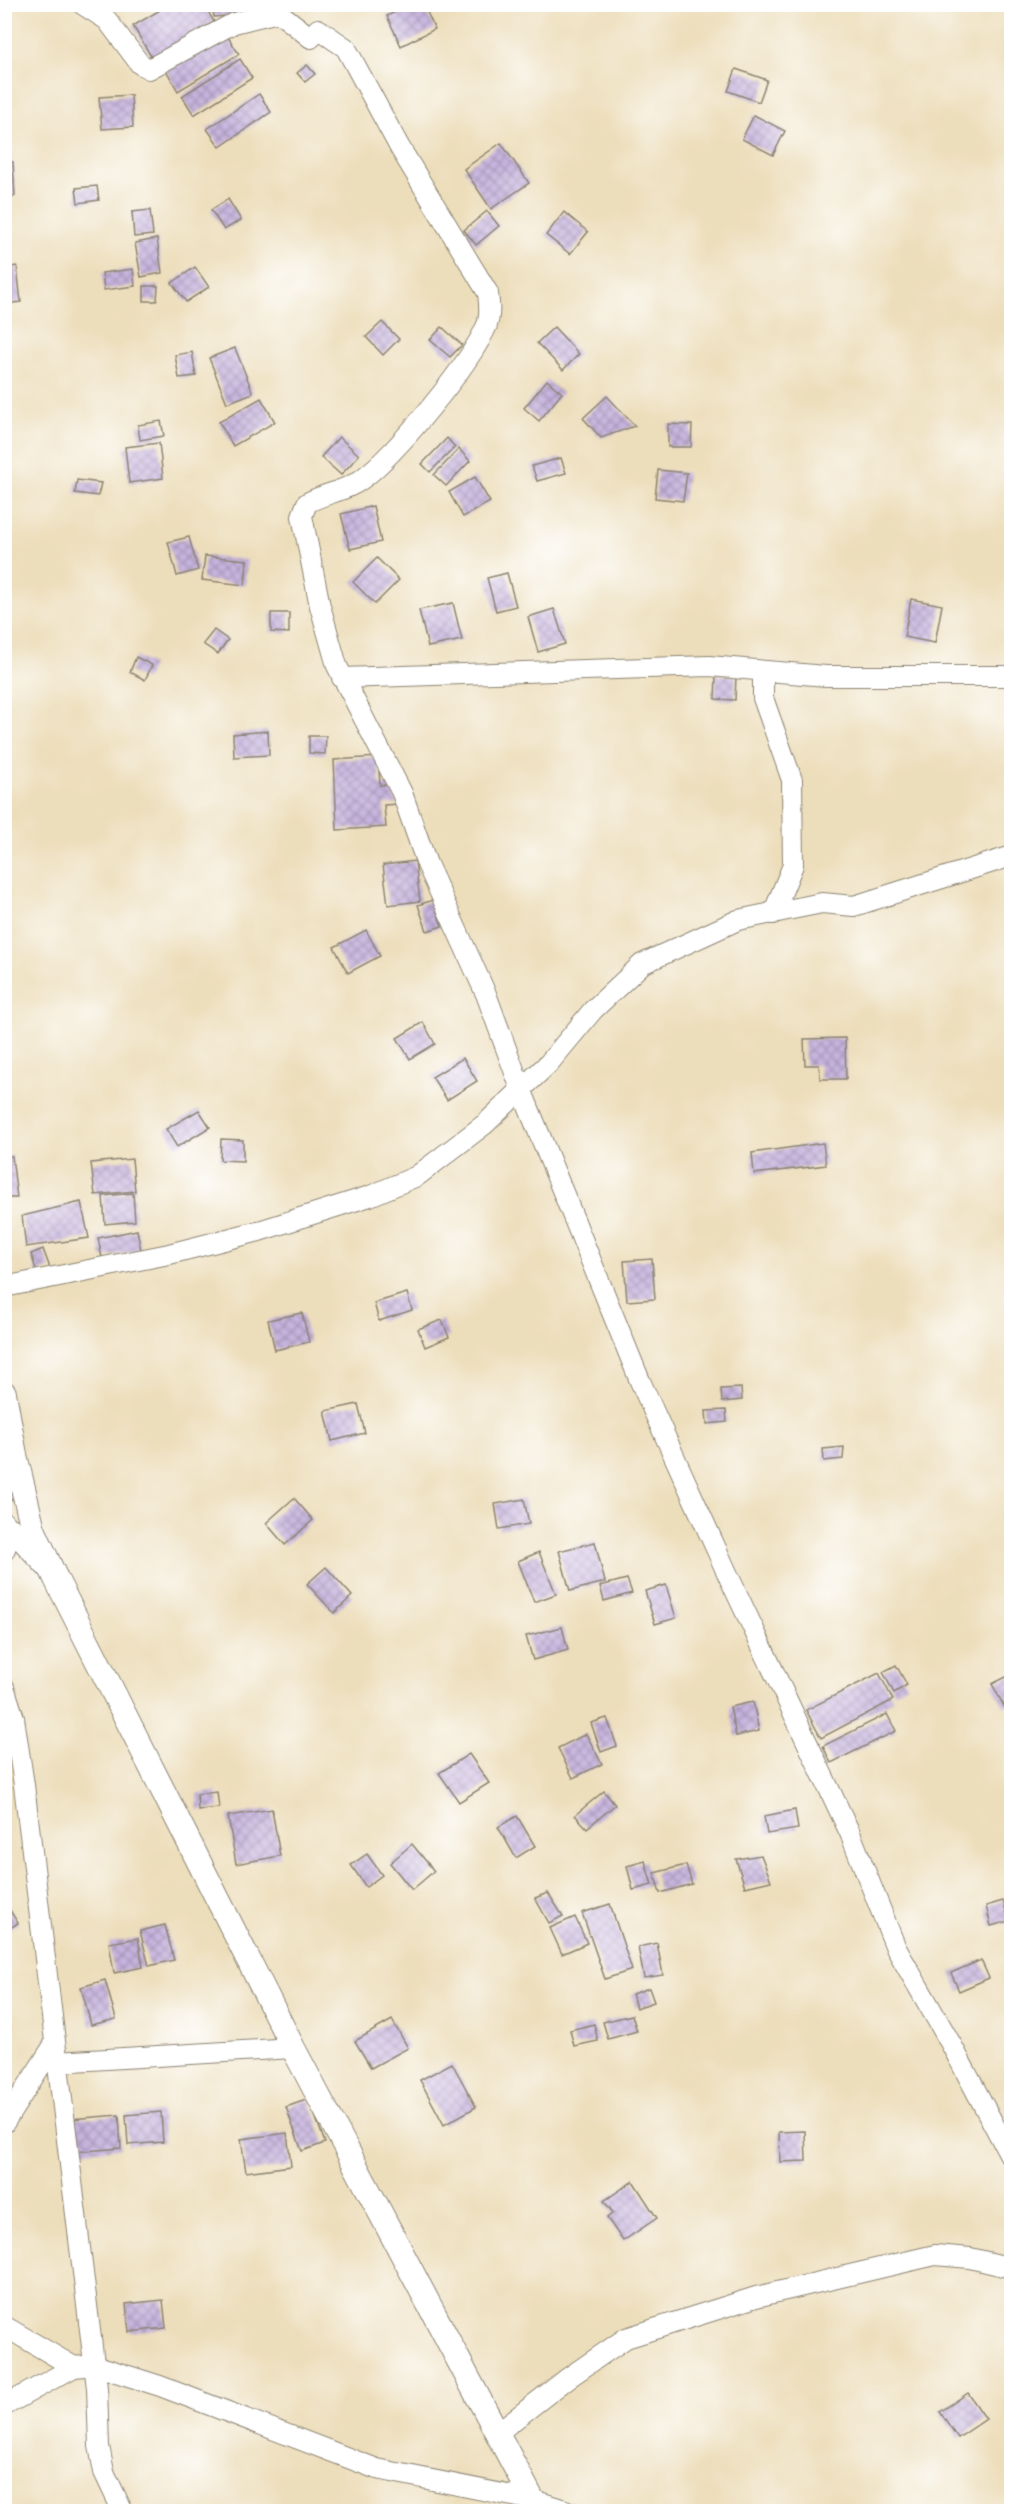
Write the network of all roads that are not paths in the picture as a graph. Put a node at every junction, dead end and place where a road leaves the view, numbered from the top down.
1 (82, 4) edge
2 (763, 671) junction
3 (1011, 676) edge
4 (342, 678) junction
5 (1011, 856) edge
6 (773, 914) junction
7 (521, 1089) junction
8 (4, 1287) edge
9 (4, 1393) edge
10 (9, 1526) edge
11 (4, 1551) edge
12 (56, 1579) junction
13 (4, 1687) edge
14 (9, 1723) edge
15 (293, 2048) junction
16 (55, 2053) junction
17 (4, 2123) edge
18 (1011, 2159) edge
19 (1011, 2268) edge
20 (4, 2326) edge
21 (94, 2365) junction
22 (74, 2367) junction
23 (4, 2406) edge
24 (497, 2433) junction
25 (536, 2506) edge
26 (123, 2511) edge
27 (571, 2511) edge

1 - 4 street
2 - 3 street
2 - 4 street
2 - 6 street
4 - 7 street
5 - 6 street
6 - 7 street
7 - 8 street
7 - 18 street
9 - 12 street
10 - 11 street
10 - 12 street
12 - 15 street
13 - 14 street
14 - 16 street
15 - 16 street
15 - 24 street
16 - 17 street
16 - 21 street
19 - 24 street
20 - 22 street
21 - 22 street
21 - 25 street
21 - 26 street
22 - 23 street
24 - 25 street
25 - 27 street

